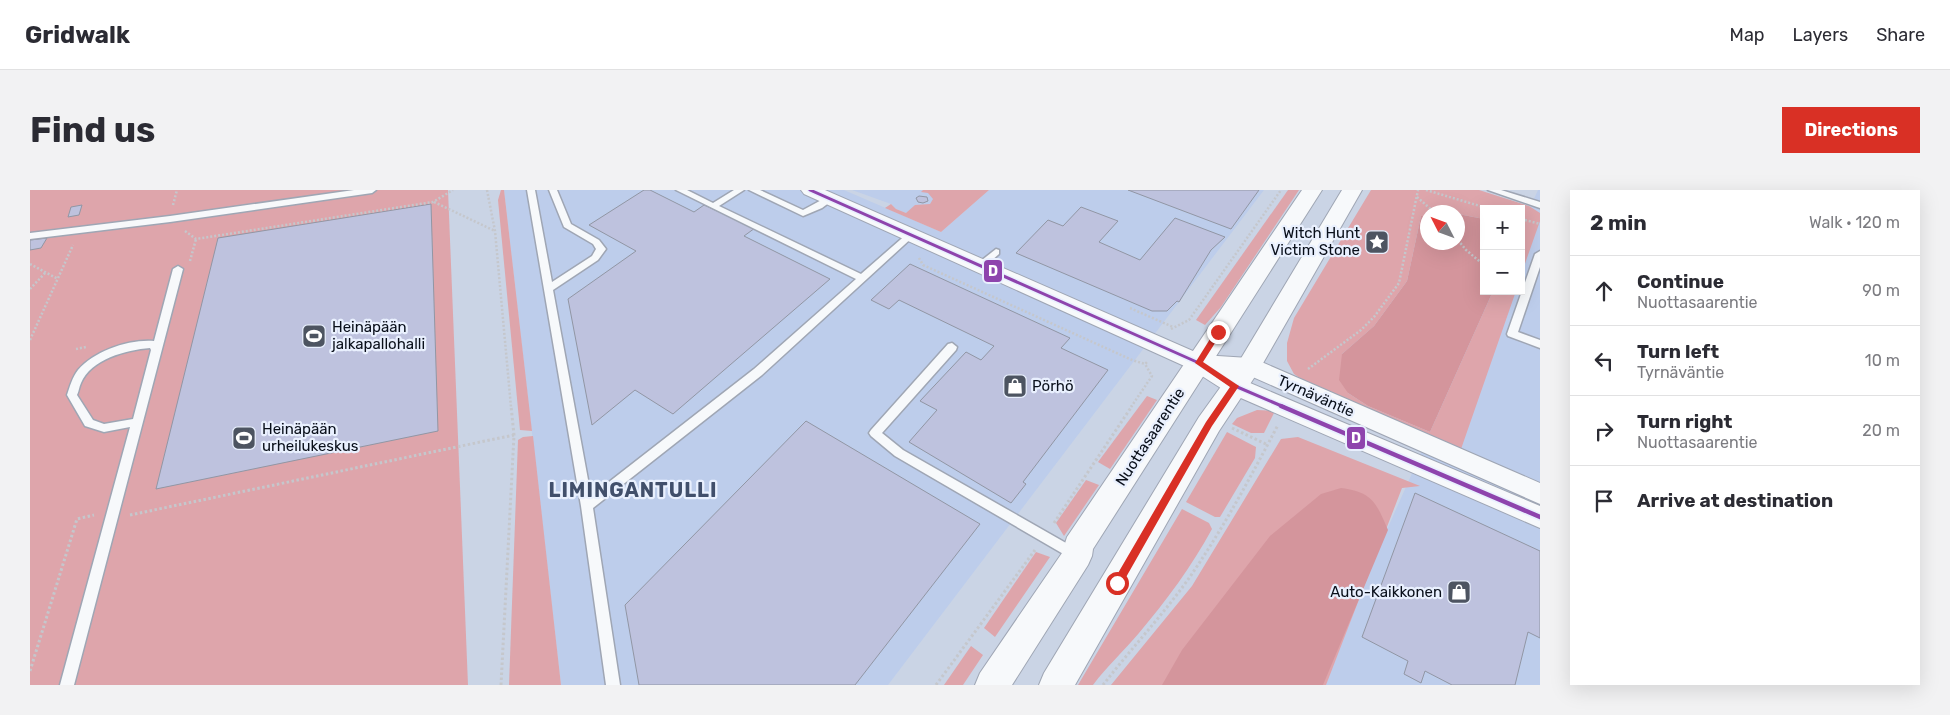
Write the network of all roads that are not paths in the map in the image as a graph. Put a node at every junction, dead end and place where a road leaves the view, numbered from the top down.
1 (372, 190) edge
2 (531, 190) edge
3 (553, 190) edge
4 (680, 190) edge
5 (740, 190) edge
6 (753, 190) edge
7 (810, 190) edge
8 (1312, 190) edge
9 (1352, 190) edge
10 (1492, 190) edge
11 (830, 199) junction
12 (1540, 205) edge
13 (713, 206) junction
14 (911, 235) junction
15 (30, 236) edge
16 (996, 252) dead end
17 (1540, 254) edge
18 (980, 266) junction
19 (178, 269) dead end
20 (863, 279) junction
21 (549, 288) junction
22 (1540, 344) edge
23 (952, 347) dead end
24 (157, 349) junction
25 (1199, 363) junction
26 (1242, 376) junction
27 (1291, 396) junction
28 (137, 422) junction
29 (1540, 494) edge
30 (587, 506) junction
31 (1540, 517) edge
32 (1077, 556) junction
33 (67, 685) edge
34 (613, 685) edge
35 (992, 685) edge
36 (1056, 685) edge

1 - 15 lane
2 - 21 lane
3 - 21 lane
4 - 13 lane
5 - 13 lane
6 - 11 lane
7 - 11 street, Tyrnäväntie
8 - 25 main road, Nuottasaarentie
9 - 26 main road
10 - 12 lane
11 - 14 street, Tyrnäväntie
13 - 20 lane
14 - 18 street, Tyrnäväntie
14 - 20 lane
16 - 18 lane
17 - 22 lane
18 - 25 street, Tyrnäväntie
19 - 24 lane
20 - 30 lane
21 - 30 lane
23 - 32 lane
24 - 28 lane
24 - 28 lane
25 - 26 street, Tyrnäväntie
25 - 32 main road, Nuottasaarentie
26 - 27 street, Tyrnäväntie
26 - 36 main road
27 - 29 street, Tyrnäväntie
27 - 31 street, Tyrnäväntie
28 - 33 lane
30 - 34 lane
32 - 35 main road, Nuottasaarentie

